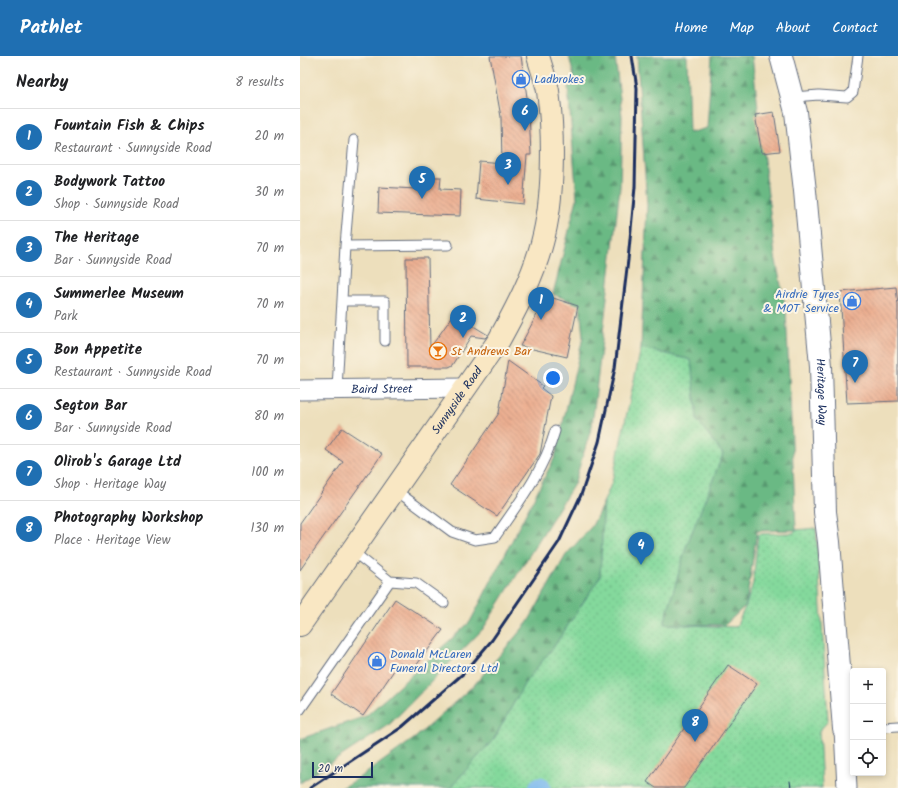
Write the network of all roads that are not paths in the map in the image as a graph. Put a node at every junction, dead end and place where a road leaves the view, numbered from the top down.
1 (538, 56) edge
2 (781, 56) edge
3 (858, 56) edge
4 (793, 97) junction
5 (354, 140) dead end
6 (448, 245) dead end
7 (344, 246) junction
8 (342, 300) junction
9 (385, 341) dead end
10 (465, 388) junction
11 (337, 389) junction
12 (300, 390) edge
13 (555, 431) dead end
14 (394, 489) junction
15 (351, 550) junction
16 (390, 580) junction
17 (444, 603) dead end
18 (300, 625) edge
19 (300, 710) edge
20 (898, 726) edge
21 (886, 727) edge
22 (848, 729) edge
23 (847, 788) edge

1 - 10 main road, Sunnyside Road
2 - 4 street, Heritage Way
3 - 4 lane
4 - 22 street, Heritage Way
5 - 7 lane
6 - 7 lane
7 - 8 lane
8 - 9 lane
8 - 11 lane
10 - 11 street, Baird Street
10 - 14 main road, Sunnyside Road
11 - 12 street, Baird Street
13 - 14 lane
14 - 15 main road, Sunnyside Road
15 - 16 lane
15 - 18 main road, Sunnyside Road
16 - 17 lane
16 - 19 lane
20 - 21 lane
22 - 23 street

